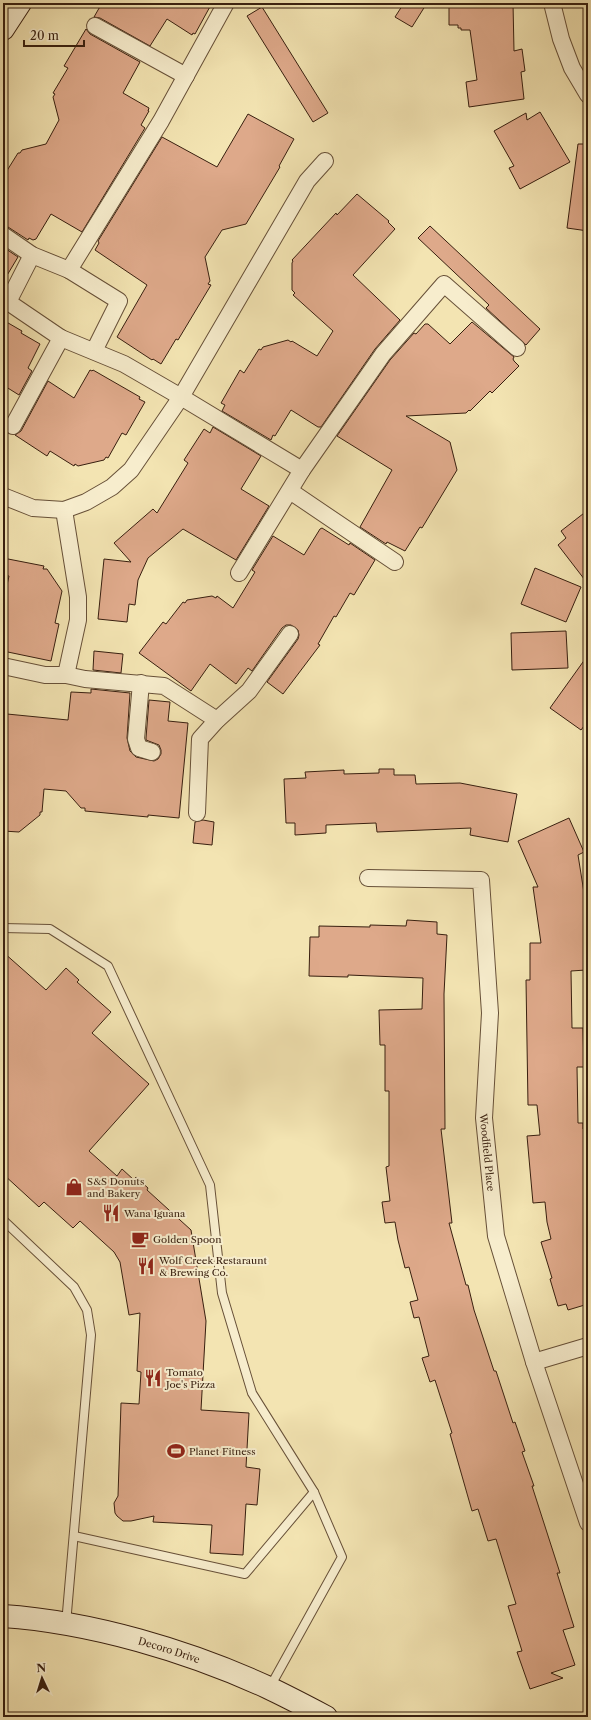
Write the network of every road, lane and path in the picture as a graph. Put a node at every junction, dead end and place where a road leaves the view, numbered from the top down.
1 (20, 3) edge
2 (552, 3) edge
3 (223, 8) edge
4 (95, 26) dead end
5 (3, 29) edge
6 (186, 76) junction
7 (588, 95) edge
8 (325, 161) dead end
9 (3, 235) edge
10 (32, 254) junction
11 (69, 270) junction
12 (61, 338) junction
13 (517, 348) dead end
14 (94, 351) junction
15 (181, 396) junction
16 (13, 426) dead end
17 (302, 470) junction
18 (290, 491) junction
19 (3, 496) edge
20 (64, 510) junction
21 (395, 562) dead end
22 (239, 573) dead end
23 (290, 634) dead end
24 (3, 666) edge
25 (66, 675) junction
26 (141, 683) junction
27 (217, 720) junction
28 (152, 752) dead end
29 (197, 813) dead end
30 (368, 878) dead end
31 (3, 928) edge
32 (3, 1220) edge
33 (588, 1346) edge
34 (534, 1362) junction
35 (314, 1492) junction
36 (588, 1523) edge
37 (74, 1536) junction
38 (3, 1616) edge
39 (66, 1625) junction
40 (269, 1688) junction
41 (326, 1717) edge

1 - 5 main road
2 - 7 street
3 - 6 street
4 - 6 street
6 - 11 street
8 - 15 street
9 - 10 street
10 - 11 street
10 - 12 street
11 - 14 street
12 - 14 street
12 - 16 street
13 - 17 street
14 - 15 street
15 - 17 street
15 - 20 street
17 - 18 street
18 - 21 street
18 - 22 street
19 - 20 street
20 - 25 street
23 - 27 street
24 - 25 street
25 - 26 street
26 - 27 street
26 - 28 street
27 - 29 street
30 - 34 street, Woodfield Place
31 - 35 lane
32 - 37 lane
33 - 34 street
34 - 36 street, Woodfield Place
35 - 37 lane
35 - 40 lane
37 - 39 lane
38 - 39 main road, Decoro Drive
39 - 40 main road, Decoro Drive
40 - 41 main road, Decoro Drive

